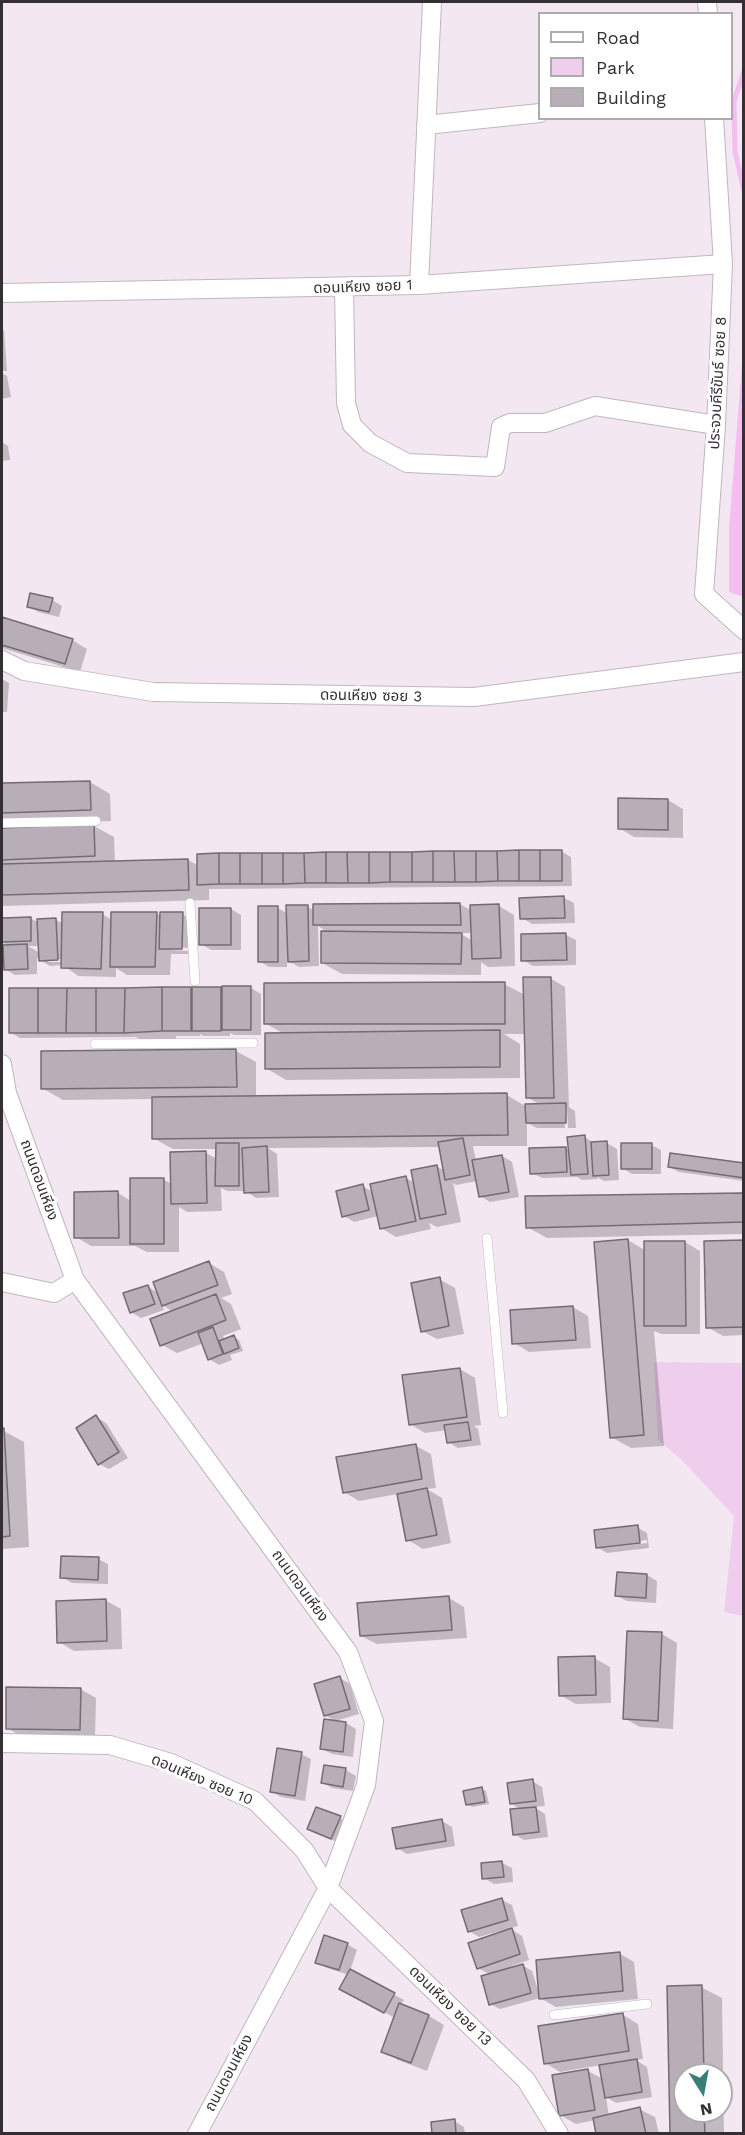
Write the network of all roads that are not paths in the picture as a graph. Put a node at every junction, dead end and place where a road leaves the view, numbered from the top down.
1 (432, 2) edge
2 (538, 113) edge
3 (714, 120) edge
4 (426, 125) junction
5 (723, 264) junction
6 (419, 285) junction
7 (344, 287) junction
8 (2, 293) edge
9 (716, 425) junction
10 (744, 630) edge
11 (2, 660) edge
12 (744, 662) edge
13 (96, 821) dead end
14 (2, 823) edge
15 (190, 903) dead end
16 (195, 981) dead end
17 (253, 1043) dead end
18 (95, 1044) dead end
19 (2, 1064) edge
20 (487, 1238) dead end
21 (75, 1280) junction
22 (2, 1282) edge
23 (503, 1413) dead end
24 (2, 1743) edge
25 (328, 1888) junction
26 (647, 2004) dead end
27 (555, 2015) dead end
28 (196, 2133) edge
29 (559, 2133) edge

1 - 4 street
2 - 4 street
3 - 5 street, ประจวบคีรีขันธ์ ซอย 8
4 - 6 street
5 - 6 street, ดอนเหียง ซอย 1
5 - 9 street, ประจวบคีรีขันธ์ ซอย 8
6 - 7 street, ดอนเหียง ซอย 1
7 - 8 street, ดอนเหียง ซอย 1
7 - 9 street
9 - 10 street, ประจวบคีรีขันธ์ ซอย 8
11 - 12 street, ดอนเหียง ซอย 3
13 - 14 lane
15 - 16 lane
17 - 18 lane
19 - 21 street, ถนนดอนเหียง
20 - 23 lane
21 - 22 street
21 - 25 street, ถนนดอนเหียง
24 - 25 street, ดอนเหียง ซอย 10
25 - 28 street, ถนนดอนเหียง
25 - 29 street, ดอนเหียง ซอย 13
26 - 27 lane

